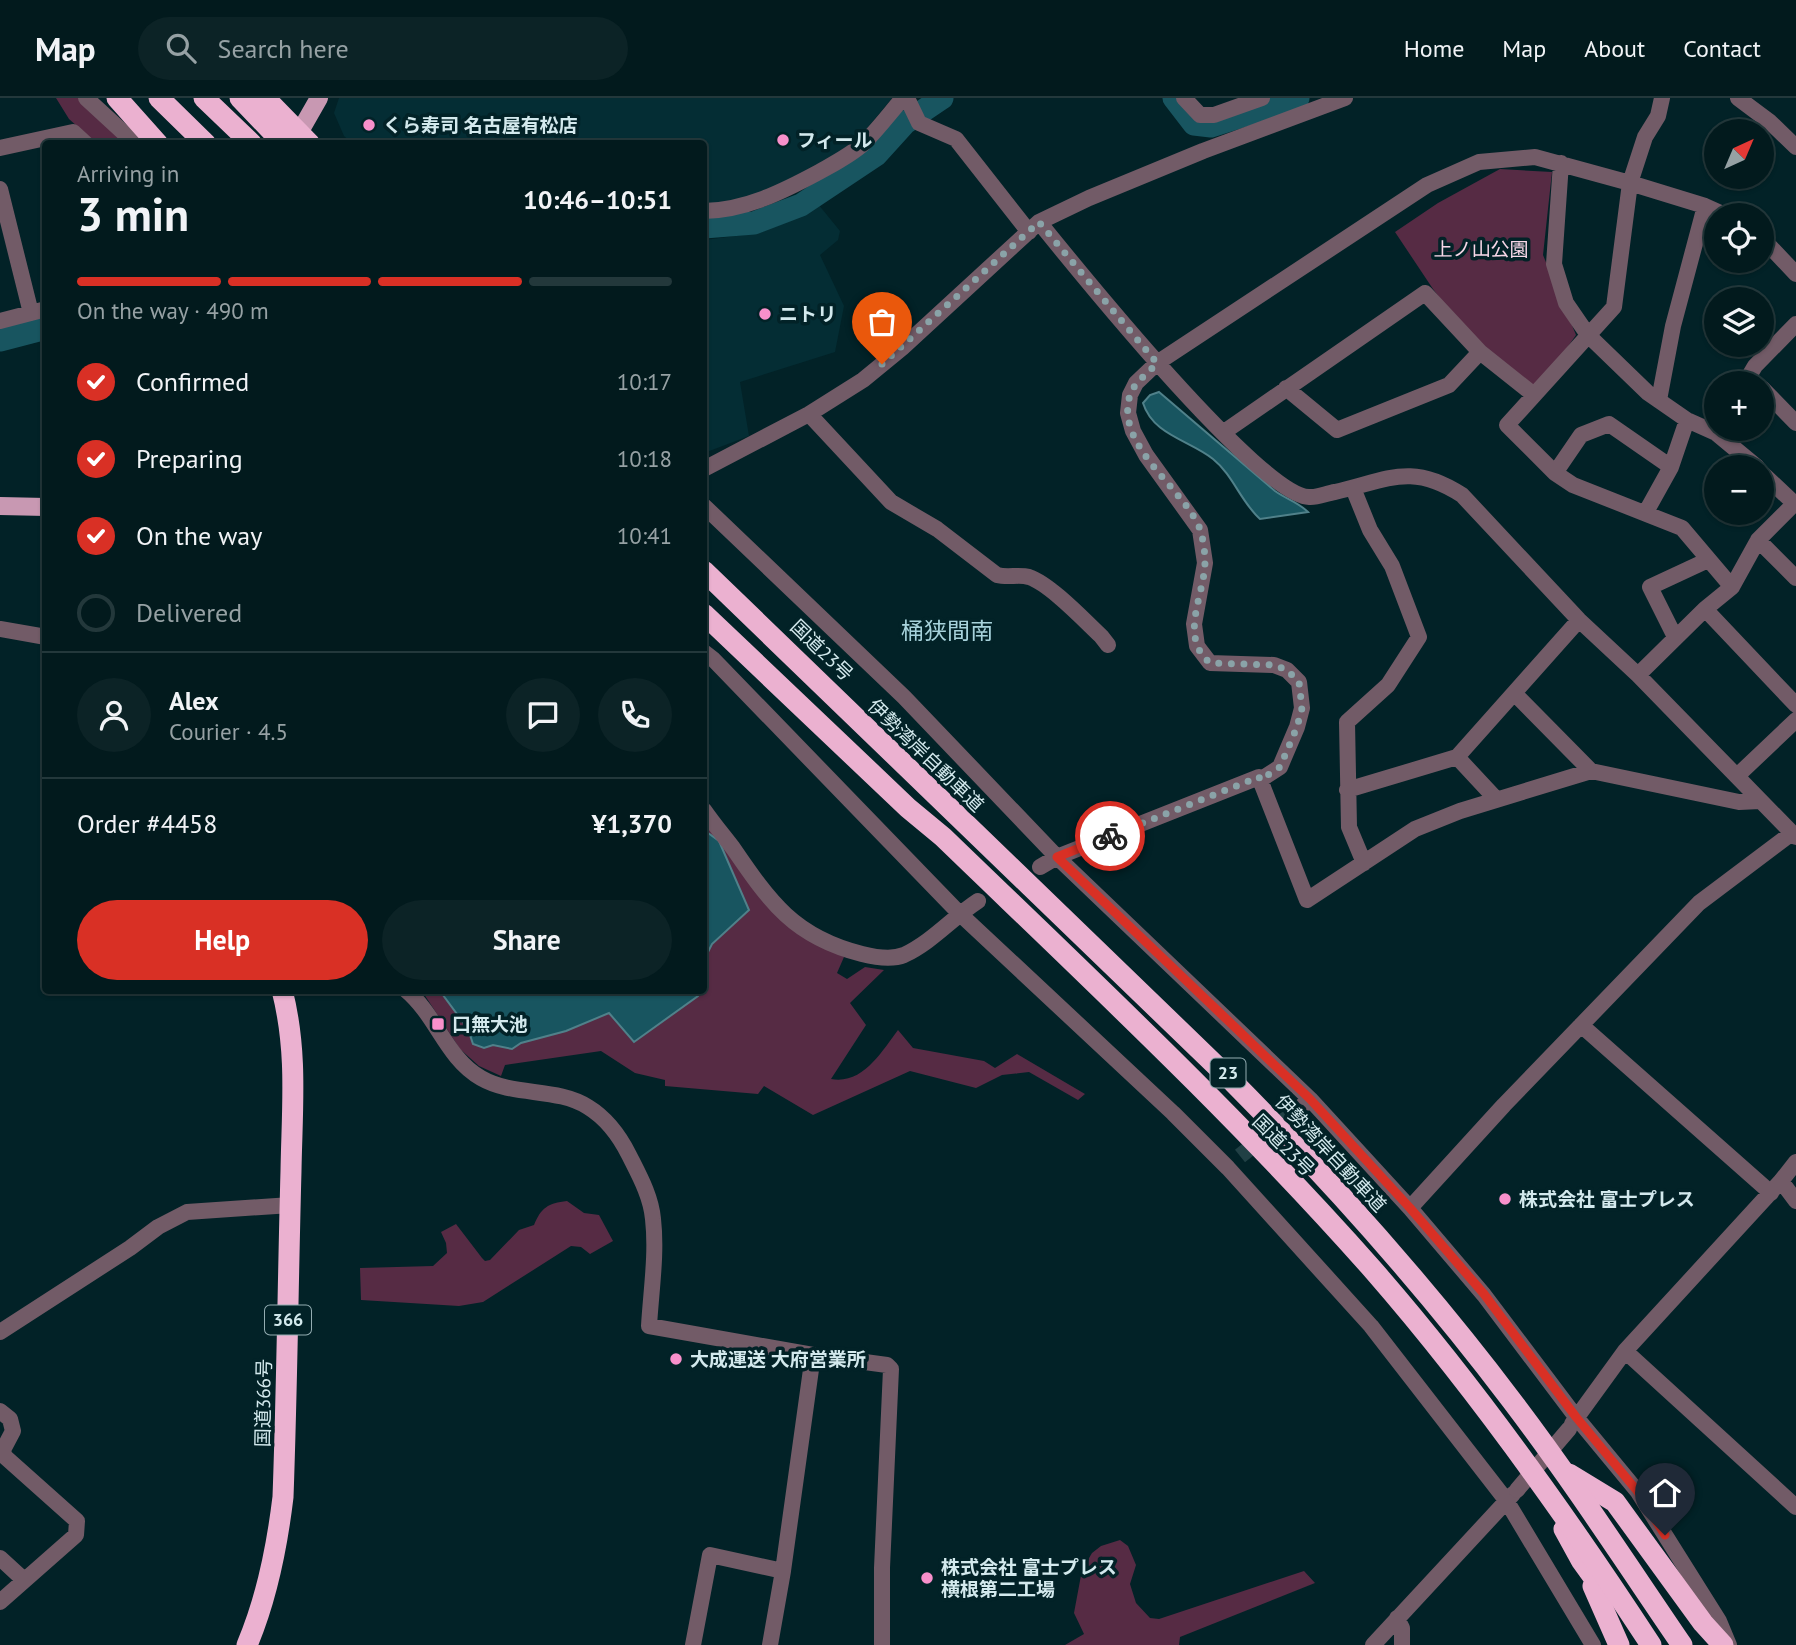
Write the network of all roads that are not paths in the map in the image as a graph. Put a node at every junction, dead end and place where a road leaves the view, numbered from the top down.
1 (86, 98) edge
2 (117, 98) edge
3 (159, 98) edge
4 (197, 98) edge
5 (204, 98) edge
6 (240, 98) edge
7 (265, 98) edge
8 (319, 98) edge
9 (905, 98) edge
10 (1184, 98) edge
11 (1262, 98) edge
12 (1345, 98) edge
13 (1662, 98) edge
14 (1738, 98) edge
15 (82, 140) edge
16 (132, 140) edge
17 (154, 140) edge
18 (202, 140) edge
19 (244, 140) edge
20 (244, 140) edge
21 (296, 140) edge
22 (296, 140) edge
23 (298, 140) edge
24 (1796, 147) edge
25 (0, 149) edge
26 (1561, 163) junction
27 (1630, 183) junction
28 (0, 189) edge
29 (1704, 206) edge
30 (1704, 210) edge
31 (707, 212) edge
32 (1034, 227) junction
33 (1774, 251) edge
34 (1796, 274) edge
35 (38, 311) edge
36 (0, 321) edge
37 (1796, 324) edge
38 (1588, 335) junction
39 (1480, 352) junction
40 (1157, 363) junction
41 (1754, 371) edge
42 (1286, 388) junction
43 (1534, 395) junction
44 (1659, 400) junction
45 (1774, 400) edge
46 (809, 414) junction
47 (1686, 420) junction
48 (1796, 423) edge
49 (1704, 424) edge
50 (1224, 432) junction
51 (1729, 441) edge
52 (1744, 455) edge
53 (707, 467) edge
54 (1671, 467) junction
55 (1555, 473) junction
56 (1774, 483) edge
57 (1353, 488) junction
58 (1795, 503) edge
59 (0, 506) edge
60 (42, 507) edge
61 (707, 509) edge
62 (1646, 512) junction
63 (1758, 540) junction
64 (1708, 560) junction
65 (707, 569) edge
66 (707, 574) edge
67 (1796, 578) edge
68 (1732, 587) junction
69 (1705, 609) junction
70 (707, 617) edge
71 (1579, 620) junction
72 (707, 623) edge
73 (0, 629) edge
74 (42, 636) edge
75 (1675, 637) junction
76 (1108, 645) dead end
77 (707, 654) edge
78 (1638, 674) junction
79 (1514, 692) junction
80 (1796, 705) edge
81 (1796, 720) edge
82 (1457, 757) junction
83 (1591, 771) junction
84 (1737, 776) junction
85 (1260, 780) junction
86 (1347, 790) junction
87 (1497, 800) junction
88 (1760, 801) junction
89 (707, 814) edge
90 (1794, 835) edge
91 (1057, 857) junction
92 (1364, 863) junction
93 (1040, 867) dead end
94 (978, 901) dead end
95 (959, 913) junction
96 (283, 994) edge
97 (411, 994) edge
98 (1581, 1025) junction
99 (1310, 1099) junction
100 (1296, 1111) tunnel mouth
101 (1240, 1156) tunnel mouth
102 (1796, 1162) edge
103 (1228, 1168) junction
104 (1776, 1187) junction
105 (1796, 1200) edge
106 (290, 1205) junction
107 (1410, 1208) junction
108 (0, 1332) edge
109 (1625, 1352) junction
110 (813, 1355) junction
111 (0, 1411) edge
112 (1572, 1423) junction
113 (1569, 1474) junction
114 (1511, 1495) junction
115 (1796, 1507) edge
116 (0, 1558) edge
117 (1581, 1560) junction
118 (783, 1571) junction
119 (24, 1580) junction
120 (0, 1602) edge
121 (1397, 1618) junction
122 (1645, 1644) edge
123 (1683, 1644) edge
124 (247, 1645) edge
125 (693, 1645) edge
126 (770, 1645) edge
127 (882, 1645) edge
128 (1373, 1645) edge
129 (1402, 1645) edge
130 (1593, 1645) edge
131 (1619, 1645) edge
132 (1723, 1645) edge
133 (1729, 1645) edge

1 - 16 street
2 - 17 highway
3 - 18 highway
4 - 19 highway
5 - 20 highway
6 - 21 highway
7 - 22 highway
8 - 23 main road
9 - 31 street
9 - 32 street
10 - 11 street
12 - 32 street
13 - 27 street
14 - 24 street
15 - 25 street
26 - 27 street
26 - 38 street
26 - 40 street
27 - 29 street
27 - 38 street
28 - 35 street
30 - 44 street
32 - 40 street
32 - 46 street
33 - 34 street
35 - 36 street
37 - 41 street
38 - 43 street
38 - 44 street
39 - 42 street
39 - 42 street
39 - 43 street
40 - 50 street
40 - 85 street
42 - 50 street
43 - 55 street
44 - 47 street
45 - 48 street
46 - 53 street
46 - 76 street
47 - 49 street
47 - 54 street
50 - 57 street
51 - 52 street
54 - 55 street
54 - 62 street
55 - 62 street
56 - 58 street
57 - 71 street
57 - 86 street
58 - 63 street
59 - 60 main road
61 - 91 street
62 - 64 street
63 - 67 street
63 - 68 street
64 - 68 street
64 - 75 street
65 - 113 highway, 国道23号 / 23
66 - 123 highway, 伊勢湾岸自動車道, bridge
68 - 69 street
69 - 75 street
69 - 80 street
70 - 122 highway, bridge
71 - 78 street
71 - 79 street
72 - 117 highway, 国道23号 / 23
73 - 74 street
75 - 78 street
77 - 95 street
78 - 84 street
79 - 82 street
79 - 83 street
81 - 84 street
82 - 86 street
82 - 87 street
83 - 87 street
83 - 88 street
84 - 88 street
85 - 91 street
85 - 92 street
86 - 92 street
87 - 92 street
88 - 90 street
89 - 95 street
90 - 98 street
91 - 93 street
91 - 99 street
94 - 95 street
95 - 103 street
96 - 106 highway, 国道366号 / 366
97 - 110 street
98 - 104 street
98 - 107 street
99 - 100 street
99 - 107 street
101 - 103 street
102 - 104 street
103 - 114 street
104 - 105 street
104 - 109 street
106 - 108 street
106 - 124 highway, 国道366号 / 366
107 - 112 street
109 - 112 street
109 - 115 street
110 - 118 street
110 - 127 street
111 - 119 street
112 - 114 street, bridge
112 - 133 street
113 - 123 highway, 国道23号 / 23
113 - 132 highway
114 - 121 street
114 - 130 street
116 - 119 street
117 - 122 highway, 国道23号 / 23
117 - 131 highway
118 - 125 street
118 - 126 street
119 - 120 street
121 - 128 street
121 - 129 street

